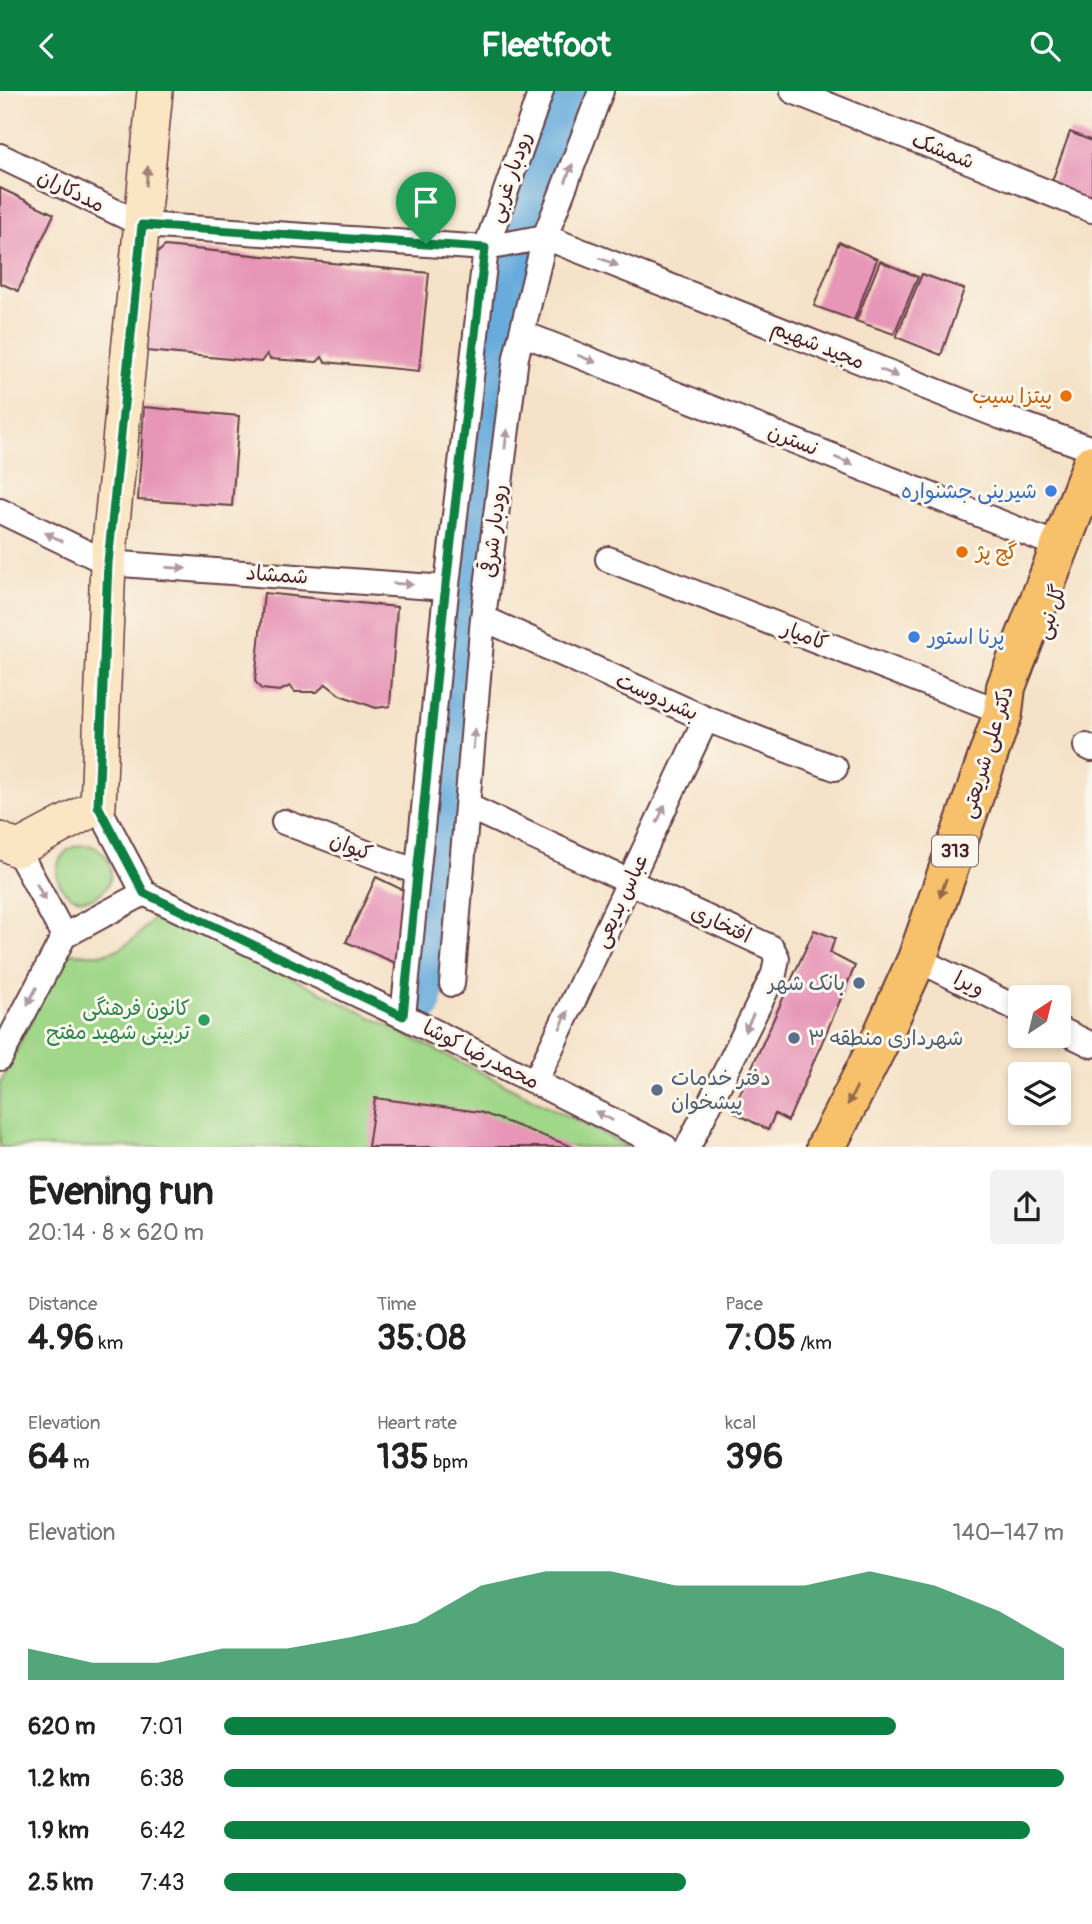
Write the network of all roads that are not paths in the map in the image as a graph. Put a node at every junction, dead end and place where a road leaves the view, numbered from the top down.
1 (155, 91) edge
2 (541, 91) edge
3 (601, 91) edge
4 (793, 91) edge
5 (0, 156) edge
6 (1092, 211) edge
7 (142, 225) junction
8 (545, 237) junction
9 (485, 248) junction
10 (523, 334) junction
11 (1092, 449) edge
12 (1092, 464) edge
13 (1092, 505) edge
14 (0, 511) edge
15 (1062, 547) junction
16 (608, 559) dead end
17 (108, 563) junction
18 (446, 588) junction
19 (483, 618) junction
20 (1003, 713) junction
21 (706, 719) junction
22 (835, 768) dead end
23 (98, 806) junction
24 (469, 807) junction
25 (284, 822) dead end
26 (9, 845) edge
27 (417, 873) junction
28 (630, 881) junction
29 (144, 893) junction
30 (64, 936) junction
31 (918, 959) junction
32 (452, 984) dead end
33 (1008, 1004) edge
34 (403, 1016) junction
35 (1071, 1035) edge
36 (1092, 1045) edge
37 (0, 1058) edge
38 (535, 1082) junction
39 (665, 1147) edge
40 (688, 1147) edge
41 (826, 1147) edge

7 -> 1 main road
2 - 9 street, رودبار غربی
8 -> 3 street, رودبار شرقی
4 - 6 street, شمشک
5 - 7 street, مددکاران
7 - 9 street
7 - 17 main road
8 - 9 street
8 - 10 street, رودبار شرقی
8 -> 11 street, مجید شهیم
9 - 18 street, رودبار غربی
10 -> 15 street, نسترن
19 -> 10 street, رودبار شرقی
12 - 15 main road, 313
13 - 20 main road, گل نبی
17 -> 14 street
15 - 20 main road, دکتر علی شریعتی / 313
16 - 20 street, کامیار
17 -> 18 street, شمشاد
17 - 23 main road
18 - 27 street, رودبار غربی
19 - 21 street, بشردوست
24 -> 19 street, رودبار شرقی
20 -> 31 main road, دکتر علی شریعتی / 313
21 - 22 street, بشردوست
28 -> 21 street, عباس بدیعی
23 - 26 main road
23 - 29 street
24 - 28 street, افتخاری
24 - 32 street, رودبار شرقی
25 - 27 street, کیوان
26 -> 30 street
27 - 34 street, رودبار غربی
38 -> 28 street, عباس بدیعی
28 -> 40 street, افتخاری
29 - 30 street
29 - 34 street, محمدرضا کوشا
30 -> 37 street
31 - 33 street, ویرا
31 -> 41 main road, دکتر علی شریعتی / 313
34 - 38 street, محمدرضا کوشا
35 - 36 street
39 -> 38 street, محمدرضا کوشا

